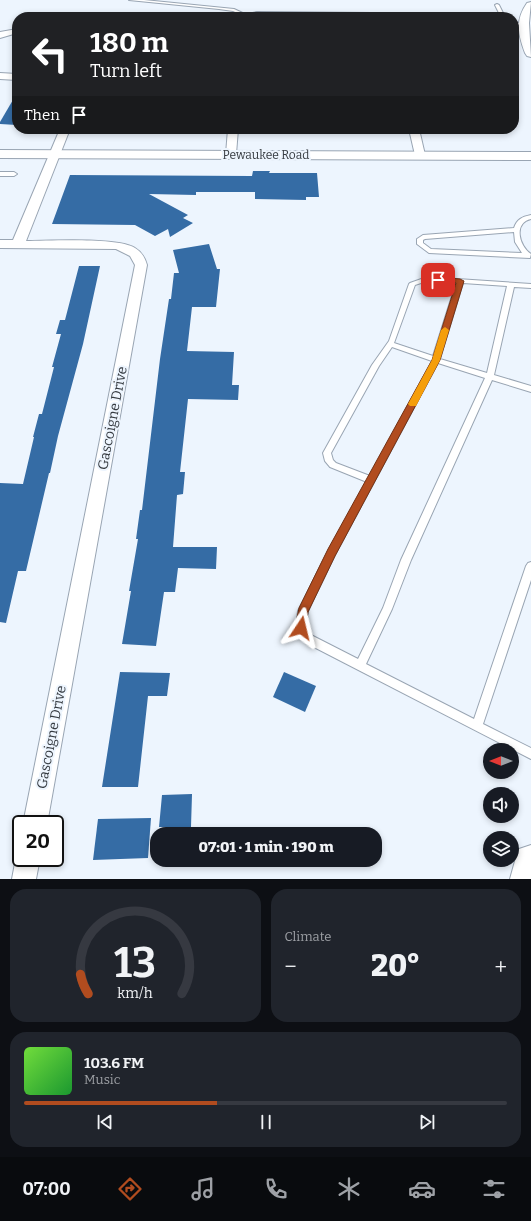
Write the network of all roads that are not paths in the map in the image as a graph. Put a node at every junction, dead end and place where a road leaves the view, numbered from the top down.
1 (131, 0) edge
2 (202, 0) edge
3 (497, 5) dead end
4 (531, 5) edge
5 (200, 6) junction
6 (238, 12) edge
7 (500, 12) edge
8 (519, 24) edge
9 (12, 32) edge
10 (0, 35) edge
11 (531, 53) edge
12 (0, 76) edge
13 (12, 77) edge
14 (63, 134) edge
15 (233, 134) edge
16 (415, 134) edge
17 (0, 154) edge
18 (231, 154) junction
19 (54, 155) junction
20 (420, 155) junction
21 (531, 156) edge
22 (0, 174) edge
23 (14, 174) dead end
24 (531, 217) edge
25 (516, 230) junction
26 (0, 244) edge
27 (18, 244) junction
28 (530, 256) edge
29 (460, 281) junction
30 (511, 284) junction
31 (531, 286) edge
32 (390, 344) junction
33 (436, 360) junction
34 (490, 376) junction
35 (531, 389) edge
36 (372, 480) junction
37 (531, 566) edge
38 (360, 665) junction
39 (477, 726) junction
40 (531, 754) edge
41 (36, 815) edge
42 (531, 861) edge
43 (26, 867) edge
44 (24, 879) edge
45 (527, 879) edge

1 - 5 lane
2 - 5 lane
3 - 7 lane
4 - 8 main road
5 - 6 lane
8 - 11 main road
9 - 10 street
12 - 13 street
14 - 19 street
15 - 18 street
16 - 20 street
17 - 19 main road, Pewaukee Road
18 - 19 main road, Pewaukee Road
18 - 20 main road, Pewaukee Road
19 - 27 street
20 - 21 main road, Pewaukee Road
22 - 23 lane
24 - 25 lane
25 - 28 lane
25 - 28 lane
26 - 27 street, Gascoigne Drive
27 - 41 street, Gascoigne Drive
29 - 30 lane
29 - 32 lane
29 - 33 lane
30 - 31 lane
30 - 34 lane
32 - 33 lane
32 - 36 lane
33 - 34 lane
33 - 36 lane
34 - 35 lane
34 - 38 lane
36 - 38 lane
37 - 39 lane
38 - 39 lane
39 - 40 lane
42 - 45 main road
43 - 44 street

